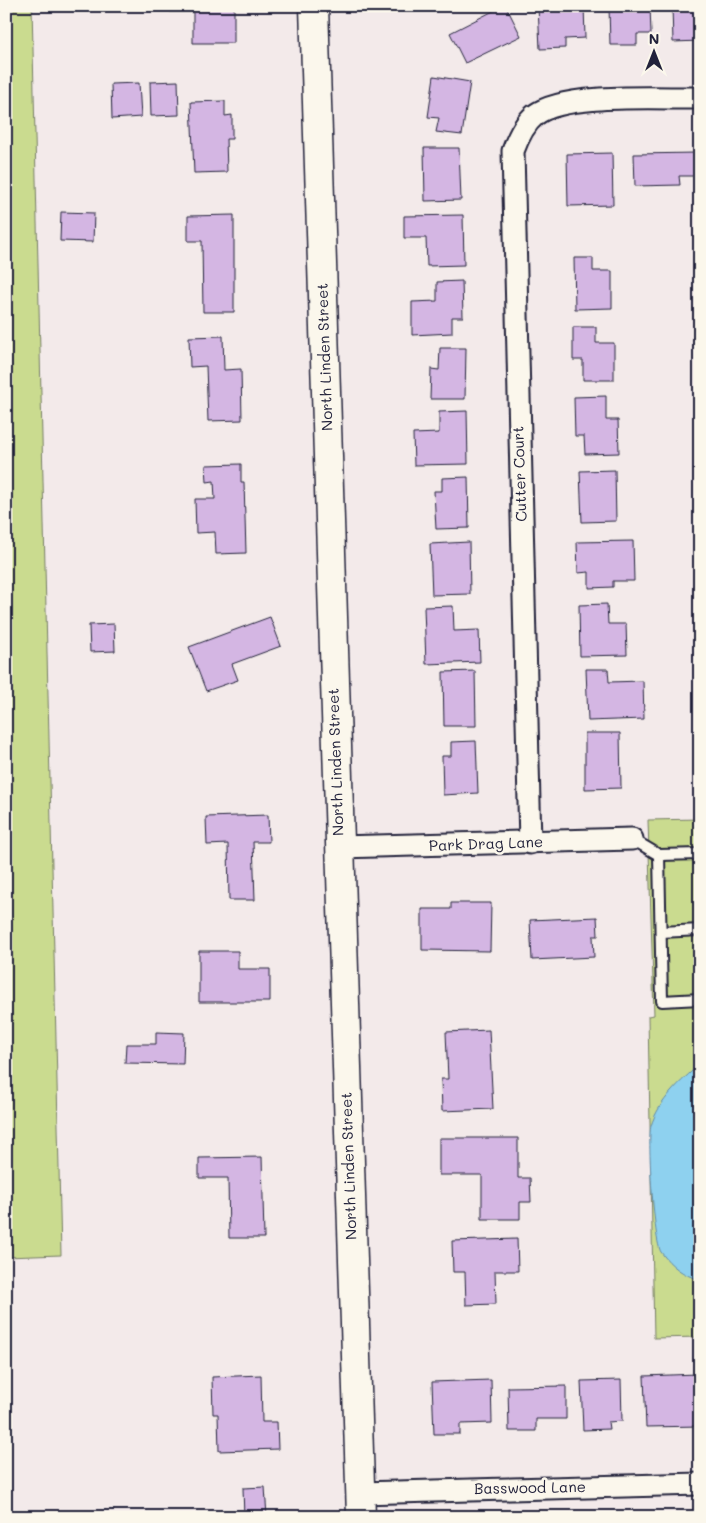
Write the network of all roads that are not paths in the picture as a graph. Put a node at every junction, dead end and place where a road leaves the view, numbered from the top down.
1 (314, 6) edge
2 (700, 98) edge
3 (632, 839) joint
4 (530, 843) junction
5 (339, 847) junction
6 (700, 854) edge
7 (660, 855) junction
8 (700, 930) edge
9 (661, 932) junction
10 (700, 999) edge
11 (700, 1484) edge
12 (361, 1505) edge

1 - 5 main road, North Linden Street
2 - 4 street, Cutter Court
3 - 4 street, Park Drag Lane
3 - 7 lane
4 - 5 street, Park Drag Lane
5 - 12 main road, North Linden Street
6 - 7 lane
7 - 9 lane
8 - 9 lane
9 - 10 lane
11 - 12 street, Basswood Lane

